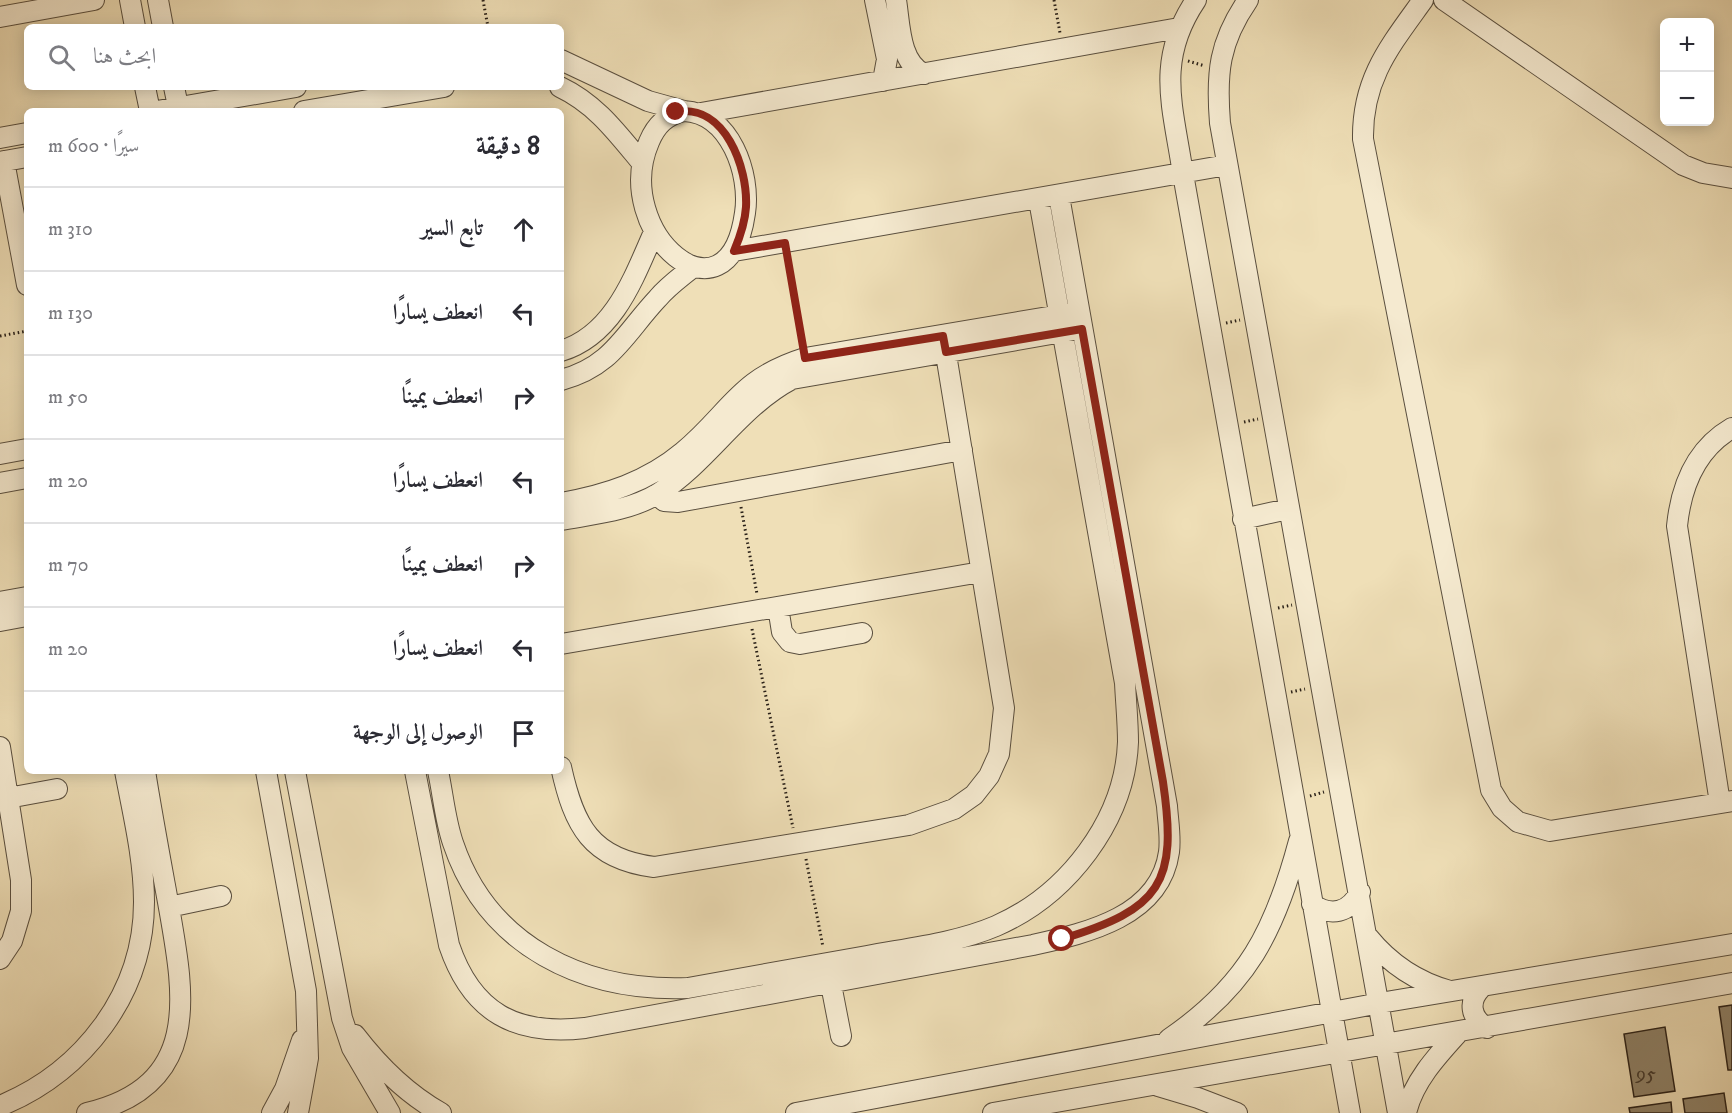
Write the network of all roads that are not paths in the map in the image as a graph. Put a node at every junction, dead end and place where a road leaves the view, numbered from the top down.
1 (94, 0) edge
2 (130, 0) edge
3 (158, 0) edge
4 (875, 0) edge
5 (896, 0) edge
6 (1196, 0) edge
7 (1248, 0) edge
8 (1423, 0) edge
9 (1444, 0) edge
10 (7, 10) edge
11 (134, 24) edge
12 (162, 24) edge
13 (1179, 28) junction
14 (564, 61) edge
15 (924, 74) junction
16 (883, 81) junction
17 (564, 89) edge
18 (146, 90) edge
19 (175, 90) edge
20 (280, 90) edge
21 (426, 90) edge
22 (149, 108) edge
23 (178, 108) edge
24 (183, 108) edge
25 (322, 108) edge
26 (693, 112) junction
27 (24, 134) edge
28 (0, 138) edge
29 (24, 157) edge
30 (2, 161) edge
31 (642, 163) junction
32 (1227, 165) junction
33 (1183, 174) junction
34 (1732, 178) edge
35 (1049, 198) junction
36 (654, 232) junction
37 (734, 251) junction
38 (693, 267) junction
39 (24, 270) edge
40 (1071, 322) junction
41 (944, 344) junction
42 (564, 349) edge
43 (564, 379) edge
44 (1732, 428) edge
45 (24, 450) edge
46 (962, 450) junction
47 (0, 454) edge
48 (24, 479) edge
49 (0, 483) edge
50 (657, 494) junction
51 (564, 502) edge
52 (1288, 509) junction
53 (564, 519) edge
54 (1243, 519) junction
55 (981, 572) junction
56 (24, 598) edge
57 (0, 602) edge
58 (762, 610) junction
59 (24, 617) edge
60 (0, 621) edge
61 (862, 633) dead end
62 (564, 643) edge
63 (0, 747) edge
64 (126, 774) edge
65 (146, 774) edge
66 (267, 774) edge
67 (296, 774) edge
68 (416, 774) edge
69 (439, 774) edge
70 (562, 774) edge
71 (57, 789) dead end
72 (8, 798) junction
73 (1726, 802) edge
74 (448, 820) junction
75 (425, 824) junction
76 (1300, 836) junction
77 (164, 881) junction
78 (144, 885) junction
79 (1360, 892) junction
80 (221, 896) dead end
81 (1312, 904) junction
82 (169, 907) junction
83 (996, 926) junction
84 (1368, 937) junction
85 (1732, 944) edge
86 (1002, 951) junction
87 (0, 959) edge
88 (829, 973) junction
89 (1732, 983) edge
90 (1481, 988) junction
91 (1452, 992) junction
92 (1380, 1003) junction
93 (308, 1011) junction
94 (1332, 1013) junction
95 (342, 1018) junction
96 (1487, 1028) junction
97 (1458, 1033) junction
98 (842, 1036) dead end
99 (1163, 1044) junction
100 (1387, 1044) junction
101 (1339, 1054) junction
102 (1153, 1085) junction
103 (0, 1106) edge
104 (87, 1113) edge
105 (272, 1113) edge
106 (298, 1113) edge
107 (390, 1113) edge
108 (441, 1113) edge
109 (796, 1113) edge
110 (993, 1113) edge
111 (1237, 1113) edge
112 (1350, 1113) edge
113 (1398, 1113) edge
114 (1406, 1113) edge

1 - 10 street
2 - 11 street
3 - 12 street
4 - 16 street
5 - 15 street
6 - 13 street
7 - 32 street
8 - 73 street
9 - 34 street
13 - 15 street
13 - 33 street
14 - 26 street
15 - 16 street
16 - 26 street
17 - 31 street
18 - 22 street
19 - 23 street
20 - 24 street
21 - 25 street
26 - 31 street
26 - 37 street
27 - 28 street
29 - 30 street
30 - 39 street
31 - 36 street
32 - 33 street
32 - 52 street
33 - 35 street
33 - 54 street
35 - 37 street
35 - 40 street
36 - 38 street
36 - 42 street
37 - 38 street
38 - 43 street
40 - 41 street
40 - 83 street
40 - 86 street
41 - 46 street
41 - 50 street
41 - 51 street
44 - 73 street
45 - 47 street
46 - 50 street
46 - 55 street
48 - 49 street
50 - 53 street
52 - 54 street
52 - 79 street
54 - 76 street
55 - 58 street
55 - 70 street
56 - 57 street
58 - 61 street
58 - 62 street
59 - 60 street
63 - 72 street
64 - 78 street
65 - 77 street
66 - 93 street
67 - 95 street
68 - 75 street
69 - 74 street
71 - 72 street
72 - 87 street
74 - 75 street
74 - 88 street
75 - 88 street
76 - 81 street
76 - 99 street
77 - 78 street
77 - 82 street
78 - 103 street
79 - 81 street
79 - 84 street
80 - 82 street
81 - 94 street
82 - 104 street
83 - 86 street
83 - 88 street
84 - 91 street
84 - 92 street
85 - 90 street
86 - 88 street
88 - 98 street
89 - 96 street
90 - 91 street
90 - 96 street
91 - 92 street
92 - 94 street
92 - 100 street
93 - 105 street
93 - 106 street
94 - 99 street
94 - 101 street
95 - 107 street
95 - 108 street
96 - 97 street
97 - 100 street
97 - 114 street
99 - 109 street
100 - 101 street
100 - 113 street
101 - 102 street
101 - 112 street
102 - 110 street
102 - 111 street

